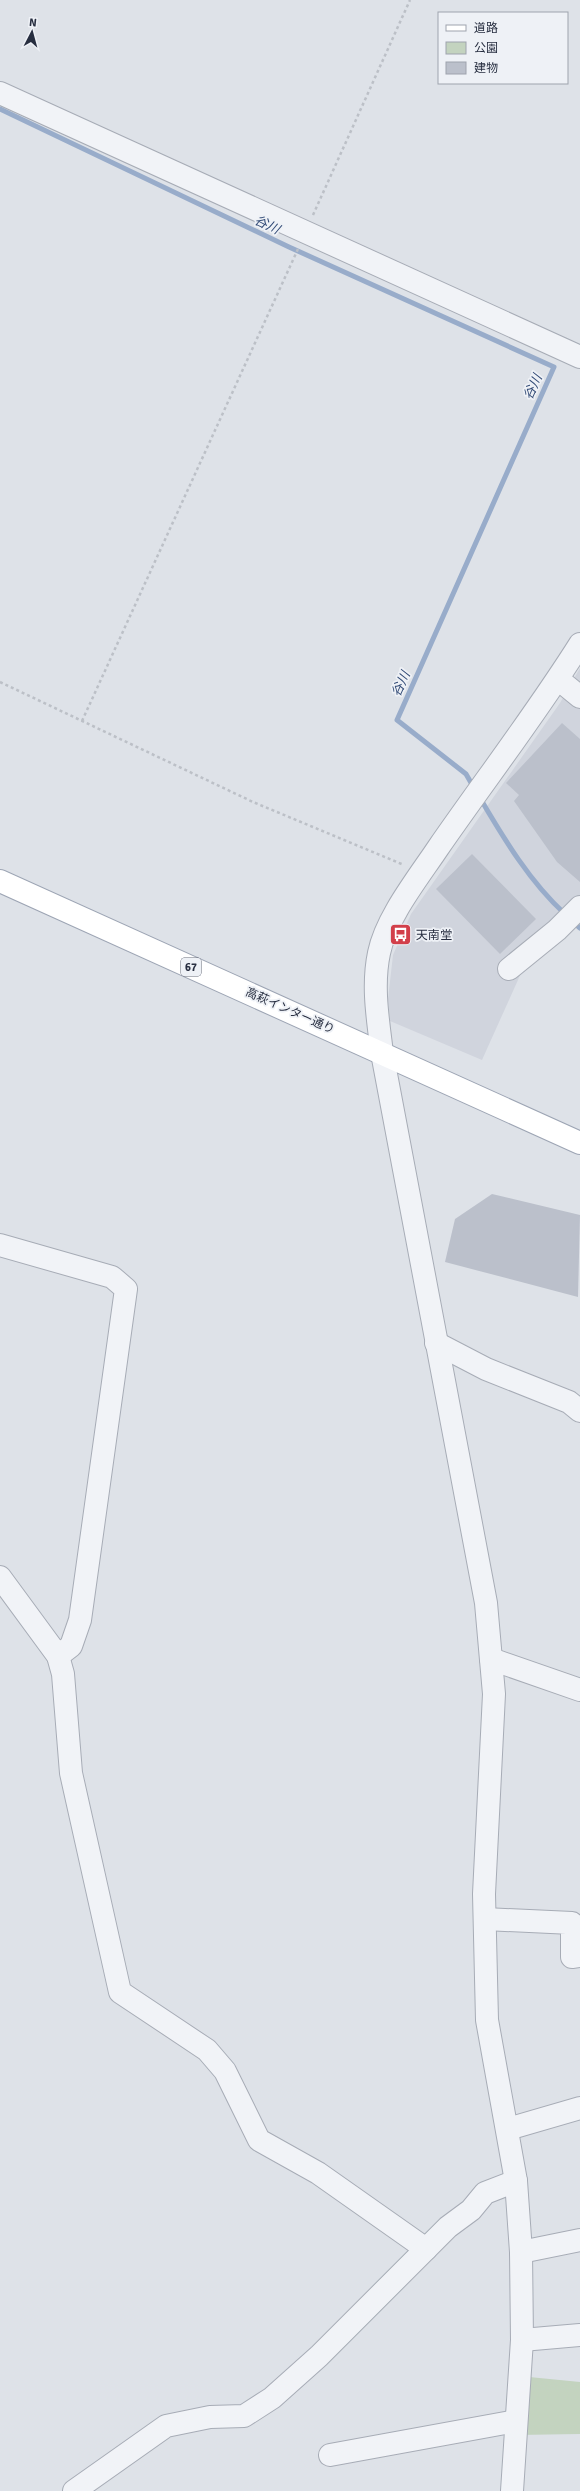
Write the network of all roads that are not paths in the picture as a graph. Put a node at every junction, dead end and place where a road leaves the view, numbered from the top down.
1 (0, 94) edge
2 (580, 356) edge
3 (580, 644) edge
4 (558, 678) junction
5 (580, 697) edge
6 (0, 880) edge
7 (580, 907) edge
8 (509, 969) dead end
9 (382, 1053) junction
10 (580, 1143) edge
11 (0, 1245) edge
12 (436, 1343) junction
13 (580, 1411) edge
14 (0, 1577) edge
15 (58, 1656) junction
16 (491, 1659) junction
17 (580, 1690) edge
18 (485, 1919) junction
19 (580, 1956) edge
20 (580, 2108) edge
21 (508, 2129) junction
22 (516, 2181) junction
23 (580, 2240) edge
24 (426, 2249) junction
25 (521, 2252) junction
26 (580, 2335) edge
27 (522, 2340) junction
28 (516, 2421) junction
29 (330, 2455) dead end
30 (74, 2491) edge
31 (512, 2491) edge

1 - 2 street
3 - 4 street
4 - 5 street
4 - 9 street
6 - 9 main road, 高萩インター通り / 67
7 - 8 street
9 - 10 main road, 高萩インター通り / 67
9 - 12 street
11 - 15 street
12 - 13 street
12 - 16 street
14 - 15 street
15 - 24 street
16 - 17 street
16 - 18 street
18 - 19 street
18 - 21 street
20 - 21 street
21 - 22 street
22 - 24 street
22 - 25 street
23 - 25 street
24 - 30 street
25 - 27 street
26 - 27 street
27 - 28 street
28 - 29 street
28 - 31 street

